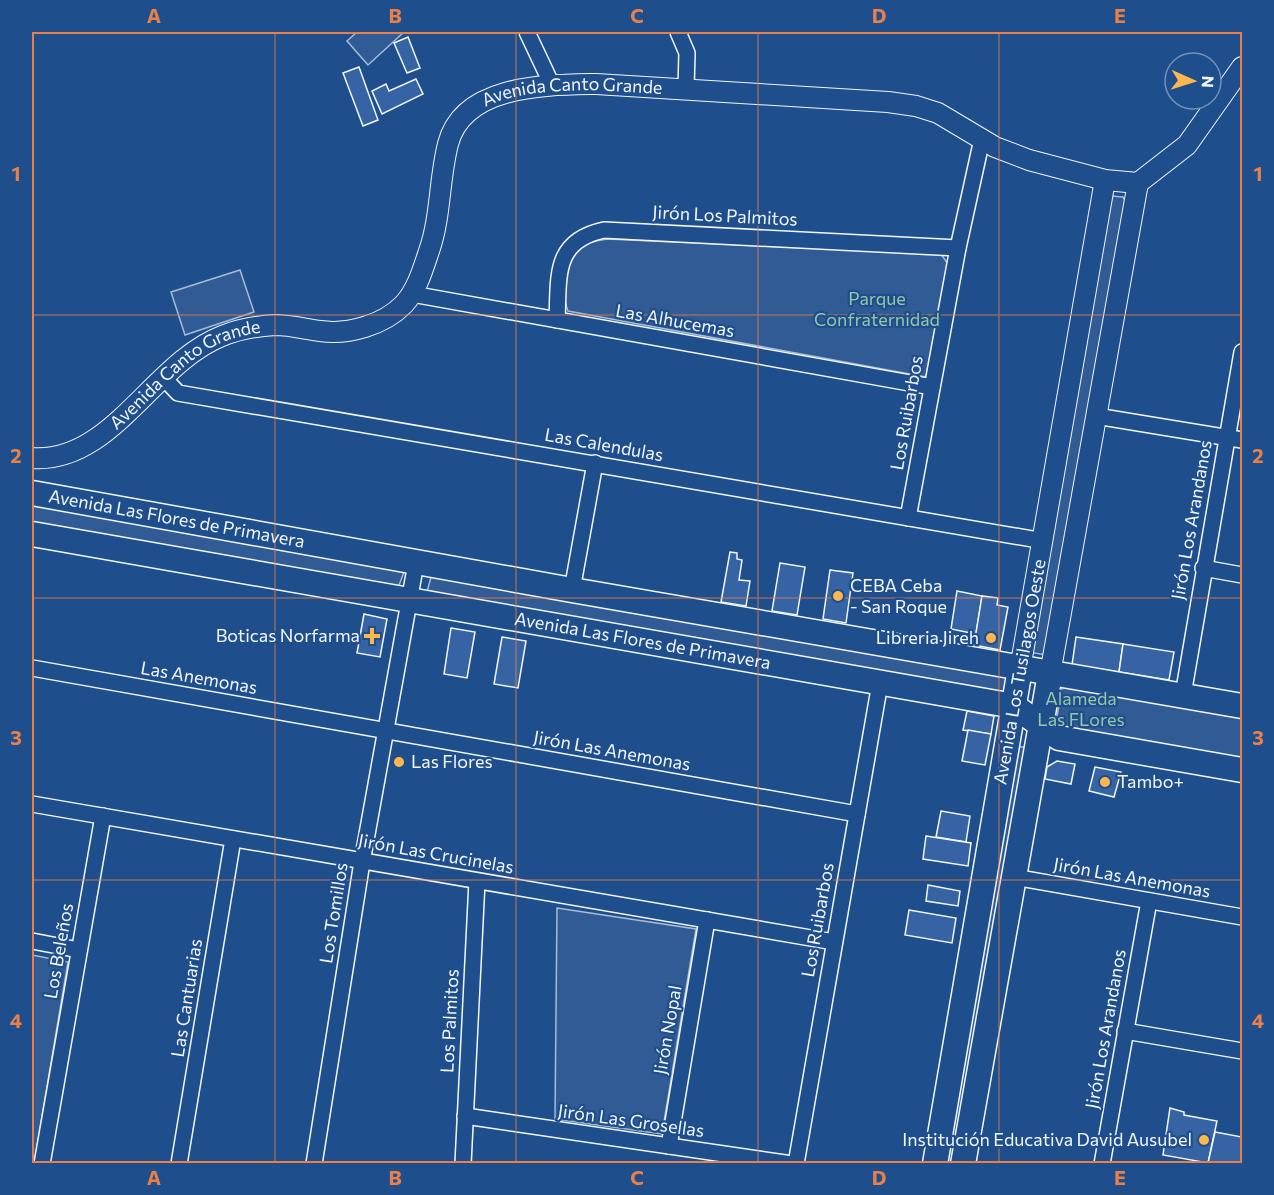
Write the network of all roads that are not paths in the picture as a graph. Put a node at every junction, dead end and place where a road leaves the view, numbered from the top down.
1 (527, 32) edge
2 (678, 32) edge
3 (1242, 68) edge
4 (552, 85) junction
5 (686, 88) junction
6 (982, 139) junction
7 (1105, 180) junction
8 (1138, 183) junction
9 (958, 248) junction
10 (412, 294) junction
11 (558, 320) junction
12 (1242, 352) edge
13 (164, 378) junction
14 (932, 387) junction
15 (1096, 416) junction
16 (1226, 437) junction
17 (1242, 440) edge
18 (32, 458) edge
19 (595, 463) junction
20 (32, 493) edge
21 (908, 518) junction
22 (32, 534) edge
23 (1044, 541) junction
24 (416, 562) junction
25 (1203, 568) junction
26 (1242, 575) edge
27 (572, 590) junction
28 (410, 602) junction
29 (32, 668) edge
30 (1020, 669) junction
31 (1050, 674) junction
32 (880, 683) junction
33 (1183, 695) junction
34 (1014, 706) junction
35 (1242, 706) edge
36 (360, 726) joint
37 (1040, 726) junction
38 (385, 730) junction
39 (1242, 770) edge
40 (32, 804) edge
41 (857, 814) junction
42 (104, 816) junction
43 (233, 839) junction
44 (362, 862) junction
45 (1014, 878) junction
46 (477, 881) junction
47 (1149, 901) junction
48 (1242, 917) edge
49 (707, 920) junction
50 (32, 941) edge
51 (834, 942) junction
52 (79, 950) junction
53 (1125, 1031) junction
54 (1242, 1051) edge
55 (465, 1116) junction
56 (669, 1146) junction
57 (1105, 1163) edge
58 (42, 1164) edge
59 (179, 1164) edge
60 (314, 1164) edge
61 (463, 1164) edge
62 (794, 1164) edge
63 (934, 1164) edge
64 (963, 1164) edge

1 - 4 street
2 - 5 street
3 - 8 street
4 - 5 street, Avenida Canto Grande
4 - 10 street, Avenida Canto Grande
5 - 6 street, Avenida Canto Grande
6 - 7 street, Avenida Canto Grande
6 - 9 street, Los Ruibarbos
7 - 8 street, Avenida Canto Grande
7 - 23 street, Avenida Los Tusilagos Oeste
8 - 15 street, Avenida Los Tusilagos Oeste
9 - 11 street, Jirón Los Palmitos
9 - 14 street, Los Ruibarbos
10 - 11 street, Las Alhucemas
10 - 13 street, Avenida Canto Grande
11 - 14 street, Las Alhucemas
12 - 16 street, Jirón Los Arandanos
13 - 18 street, Avenida Canto Grande
13 - 19 street, Las Calendulas
14 - 21 street, Los Ruibarbos
15 - 16 street
15 - 31 street, Avenida Los Tusilagos Oeste
16 - 17 street
16 - 25 street, Jirón Los Arandanos
19 - 21 street, Las Calendulas
19 - 27 street
20 - 24 main road, Avenida Las Flores de Primavera
21 - 23 street, Las Calendulas
22 - 28 main road, Avenida Las Flores de Primavera
23 - 30 street, Avenida Los Tusilagos Oeste
24 - 27 main road, Avenida Las Flores de Primavera
24 - 28 street, Los Tomillos
25 - 26 street
25 - 33 street, Jirón Los Arandanos
27 - 30 main road, Avenida Las Flores de Primavera
28 - 32 main road, Avenida Las Flores de Primavera
28 - 38 street, Los Tomillos
29 - 36 street, Las Anemonas
30 - 31 main road, Avenida Las Flores de Primavera
30 - 34 main road, Avenida Los Tusilagos Oeste
31 - 33 main road, Avenida Las Flores de Primavera
31 - 37 main road, Avenida Los Tusilagos Oeste
32 - 34 main road, Avenida Las Flores de Primavera
32 - 41 street, Los Ruibarbos
33 - 35 main road, Avenida Las Flores de Primavera
34 - 37 main road, Avenida Las Flores de Primavera
34 - 63 main road, Avenida Los Tusilagos Oeste
36 - 38 street, Jirón Las Anemonas
37 - 39 main road, Avenida Las Flores de Primavera
37 - 45 main road, Avenida Los Tusilagos Oeste
38 - 41 street, Jirón Las Anemonas
38 - 44 street, Los Tomillos
40 - 42 street, Jirón Las Crucinelas
41 - 51 street, Los Ruibarbos
42 - 43 street, Jirón Las Crucinelas
42 - 52 street, Los Beleños
43 - 44 street, Jirón Las Crucinelas
43 - 59 street, Las Cantuarias
44 - 46 street, Jirón Las Crucinelas
44 - 60 street, Los Tomillos
45 - 47 street, Jirón Las Anemonas
45 - 64 main road, Avenida Los Tusilagos Oeste
46 - 49 street, Jirón Las Crucinelas
46 - 55 street, Los Palmitos
47 - 48 street, Jirón Las Anemonas
47 - 53 street, Jirón Los Arandanos
49 - 51 street, Jirón Las Crucinelas
49 - 56 street, Jirón Nopal
50 - 52 street
51 - 62 street, Los Ruibarbos
52 - 58 street, Los Beleños
53 - 54 street
53 - 57 street, Jirón Los Arandanos
55 - 56 street, Jirón Las Grosellas
55 - 61 street, Los Palmitos
56 - 62 street, Jirón Las Grosellas

